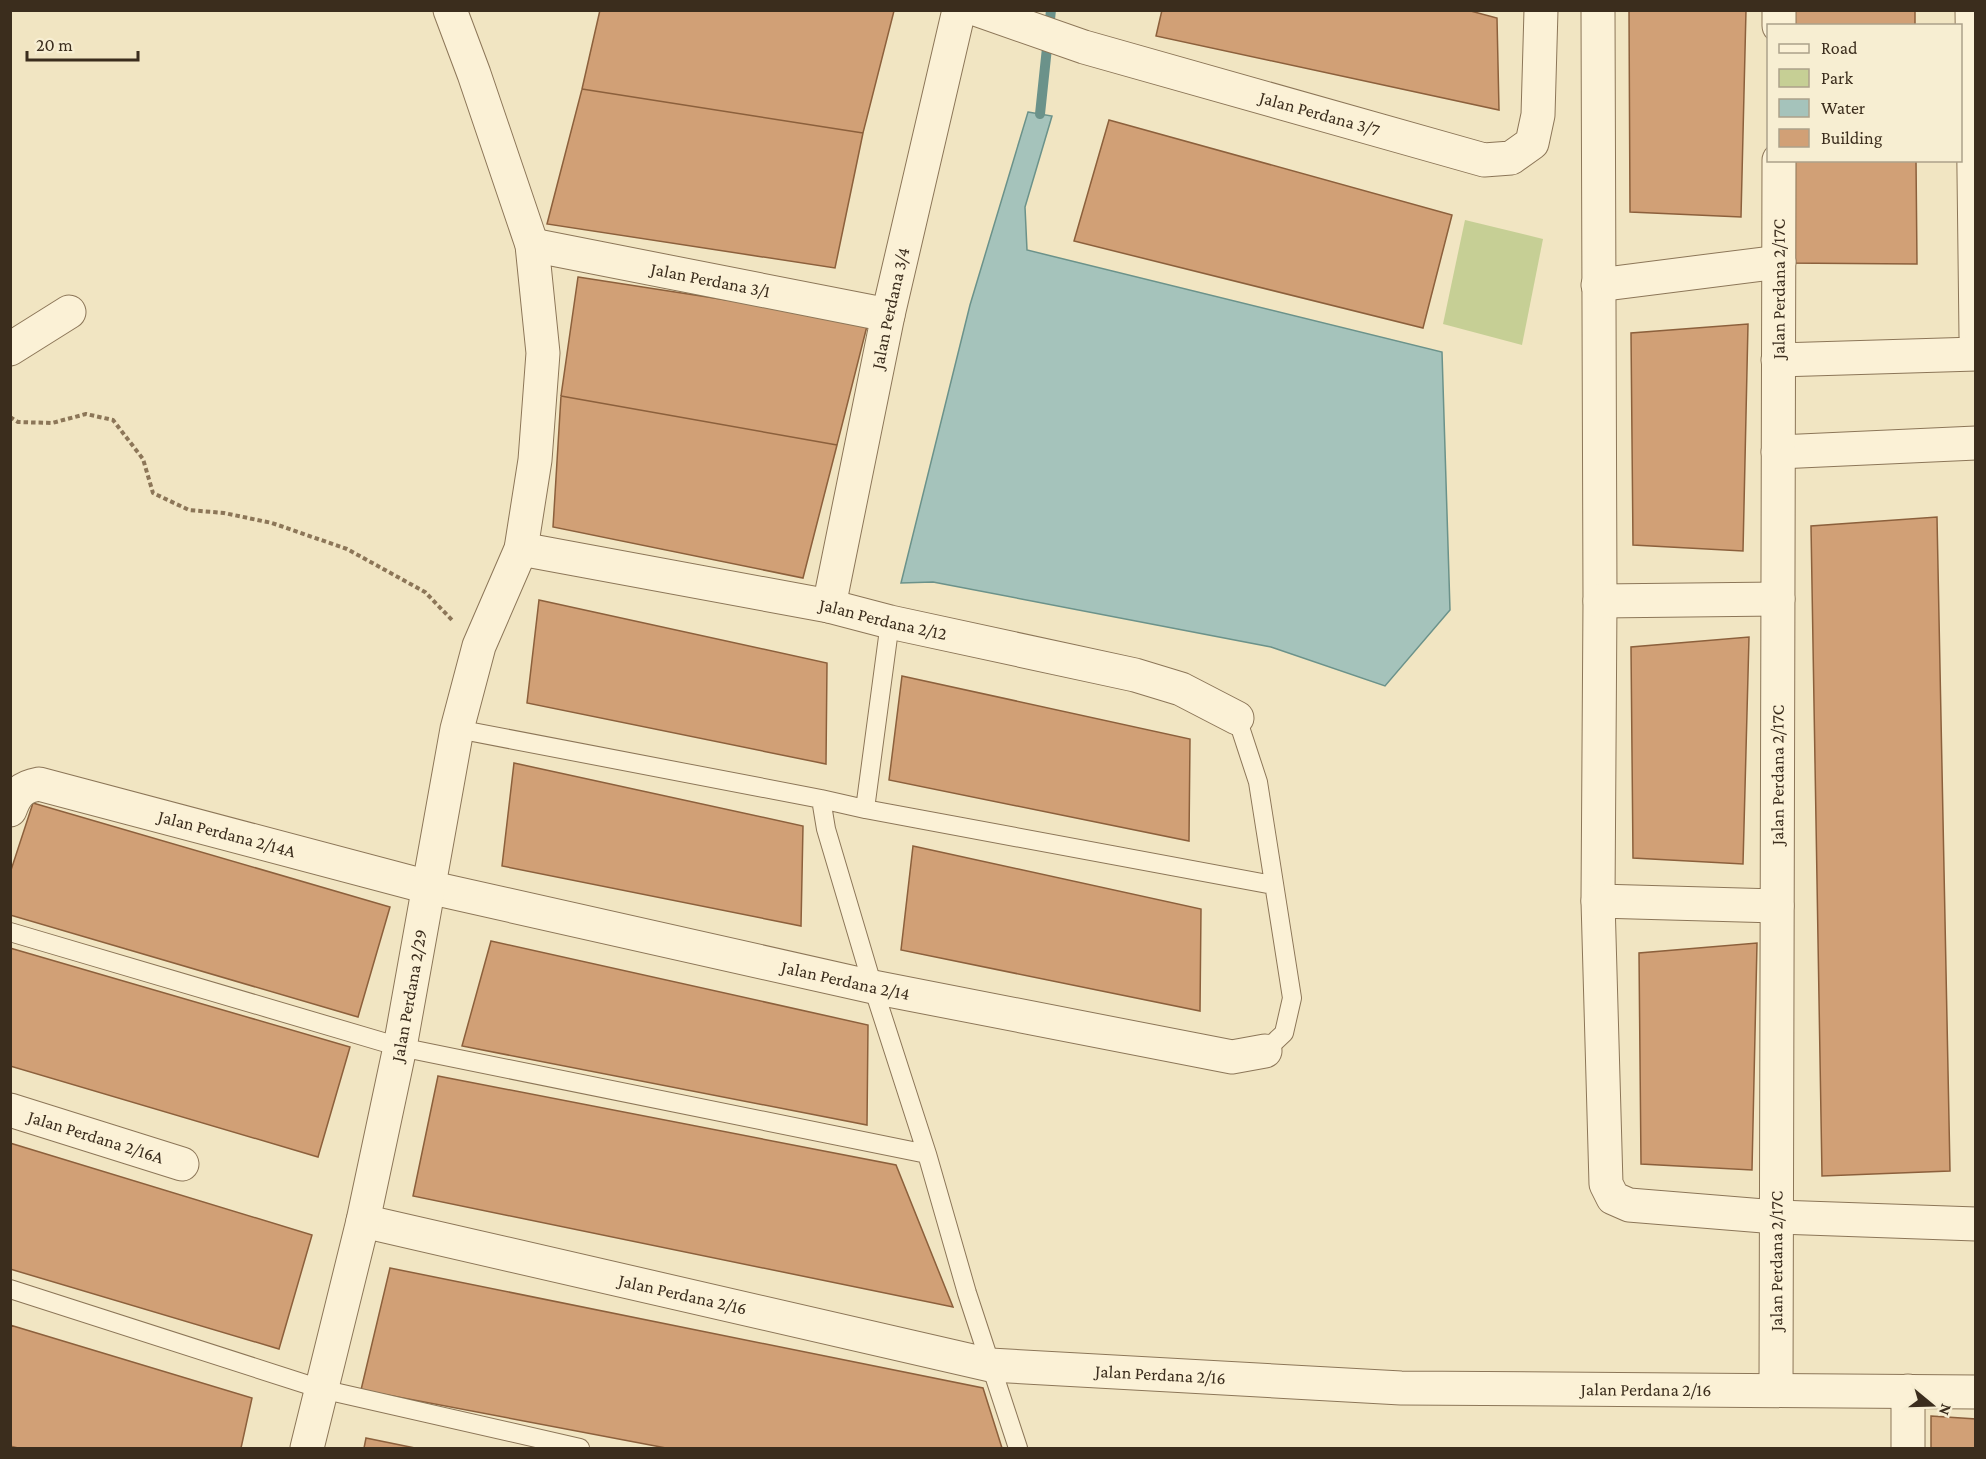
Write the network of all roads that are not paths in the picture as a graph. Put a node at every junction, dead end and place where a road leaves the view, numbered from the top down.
1 (450, 10) edge
2 (959, 10) edge
3 (978, 10) edge
4 (1598, 10) edge
5 (1972, 10) edge
6 (1536, 12) edge
7 (1779, 162) edge
8 (532, 245) junction
9 (1779, 262) junction
10 (1599, 285) junction
11 (69, 312) dead end
12 (888, 315) junction
13 (1976, 336) edge
14 (10, 348) edge
15 (1976, 354) edge
16 (1778, 360) junction
17 (1976, 443) edge
18 (1778, 452) junction
19 (520, 549) junction
20 (1778, 599) junction
21 (1600, 601) junction
22 (829, 606) junction
23 (891, 622) junction
24 (1237, 718) joint
25 (457, 729) junction
26 (18, 798) edge
27 (821, 799) junction
28 (865, 809) junction
29 (1273, 885) junction
30 (428, 887) junction
31 (1598, 901) junction
32 (1777, 906) junction
33 (10, 932) edge
34 (873, 987) junction
35 (400, 1047) junction
36 (1265, 1051) joint
37 (10, 1110) edge
38 (927, 1154) junction
39 (182, 1164) dead end
40 (1776, 1217) junction
41 (363, 1221) junction
42 (1976, 1224) edge
43 (10, 1289) edge
44 (990, 1365) junction
45 (321, 1389) junction
46 (1776, 1390) junction
47 (1908, 1391) junction
48 (1976, 1392) edge
49 (307, 1449) edge
50 (580, 1449) edge
51 (1018, 1449) edge
52 (1908, 1449) edge

1 - 8 street
2 - 12 street, Jalan Perdana 3/4
3 - 6 street, Jalan Perdana 3/7
4 - 10 street
5 - 13 street
7 - 9 street, Jalan Perdana 2/17C
8 - 12 street, Jalan Perdana 3/1
8 - 19 street
9 - 10 street
9 - 16 street, Jalan Perdana 2/17C
10 - 21 street
11 - 14 street
12 - 22 street, Jalan Perdana 3/4
15 - 16 street
16 - 18 street, Jalan Perdana 2/17C
17 - 18 street
18 - 20 street, Jalan Perdana 2/17C
19 - 22 street, Jalan Perdana 2/12
19 - 25 street, Jalan Perdana 2/29
20 - 21 street
20 - 32 street, Jalan Perdana 2/17C
21 - 31 street
22 - 23 street, Jalan Perdana 2/12
23 - 24 street, Jalan Perdana 2/12
23 - 28 lane
24 - 29 lane
25 - 27 lane
25 - 30 street, Jalan Perdana 2/29
26 - 30 street, Jalan Perdana 2/14A
27 - 28 lane
27 - 34 lane
28 - 29 lane
29 - 36 lane
30 - 34 street, Jalan Perdana 2/14
30 - 35 street, Jalan Perdana 2/29
31 - 32 street
31 - 40 street
32 - 40 street, Jalan Perdana 2/17C
33 - 35 lane
34 - 36 street, Jalan Perdana 2/14
34 - 38 lane
35 - 38 lane
35 - 41 street, Jalan Perdana 2/29
37 - 39 street, Jalan Perdana 2/16A
38 - 44 lane
40 - 42 street
40 - 46 street, Jalan Perdana 2/17C
41 - 44 street, Jalan Perdana 2/16
41 - 45 street, Jalan Perdana 2/29
43 - 45 lane
44 - 46 street, Jalan Perdana 2/16
44 - 51 lane
45 - 49 street, Jalan Perdana 2/29
45 - 50 lane
46 - 47 street, Jalan Perdana 2/16
47 - 48 street, Jalan Perdana 2/16
47 - 52 street

